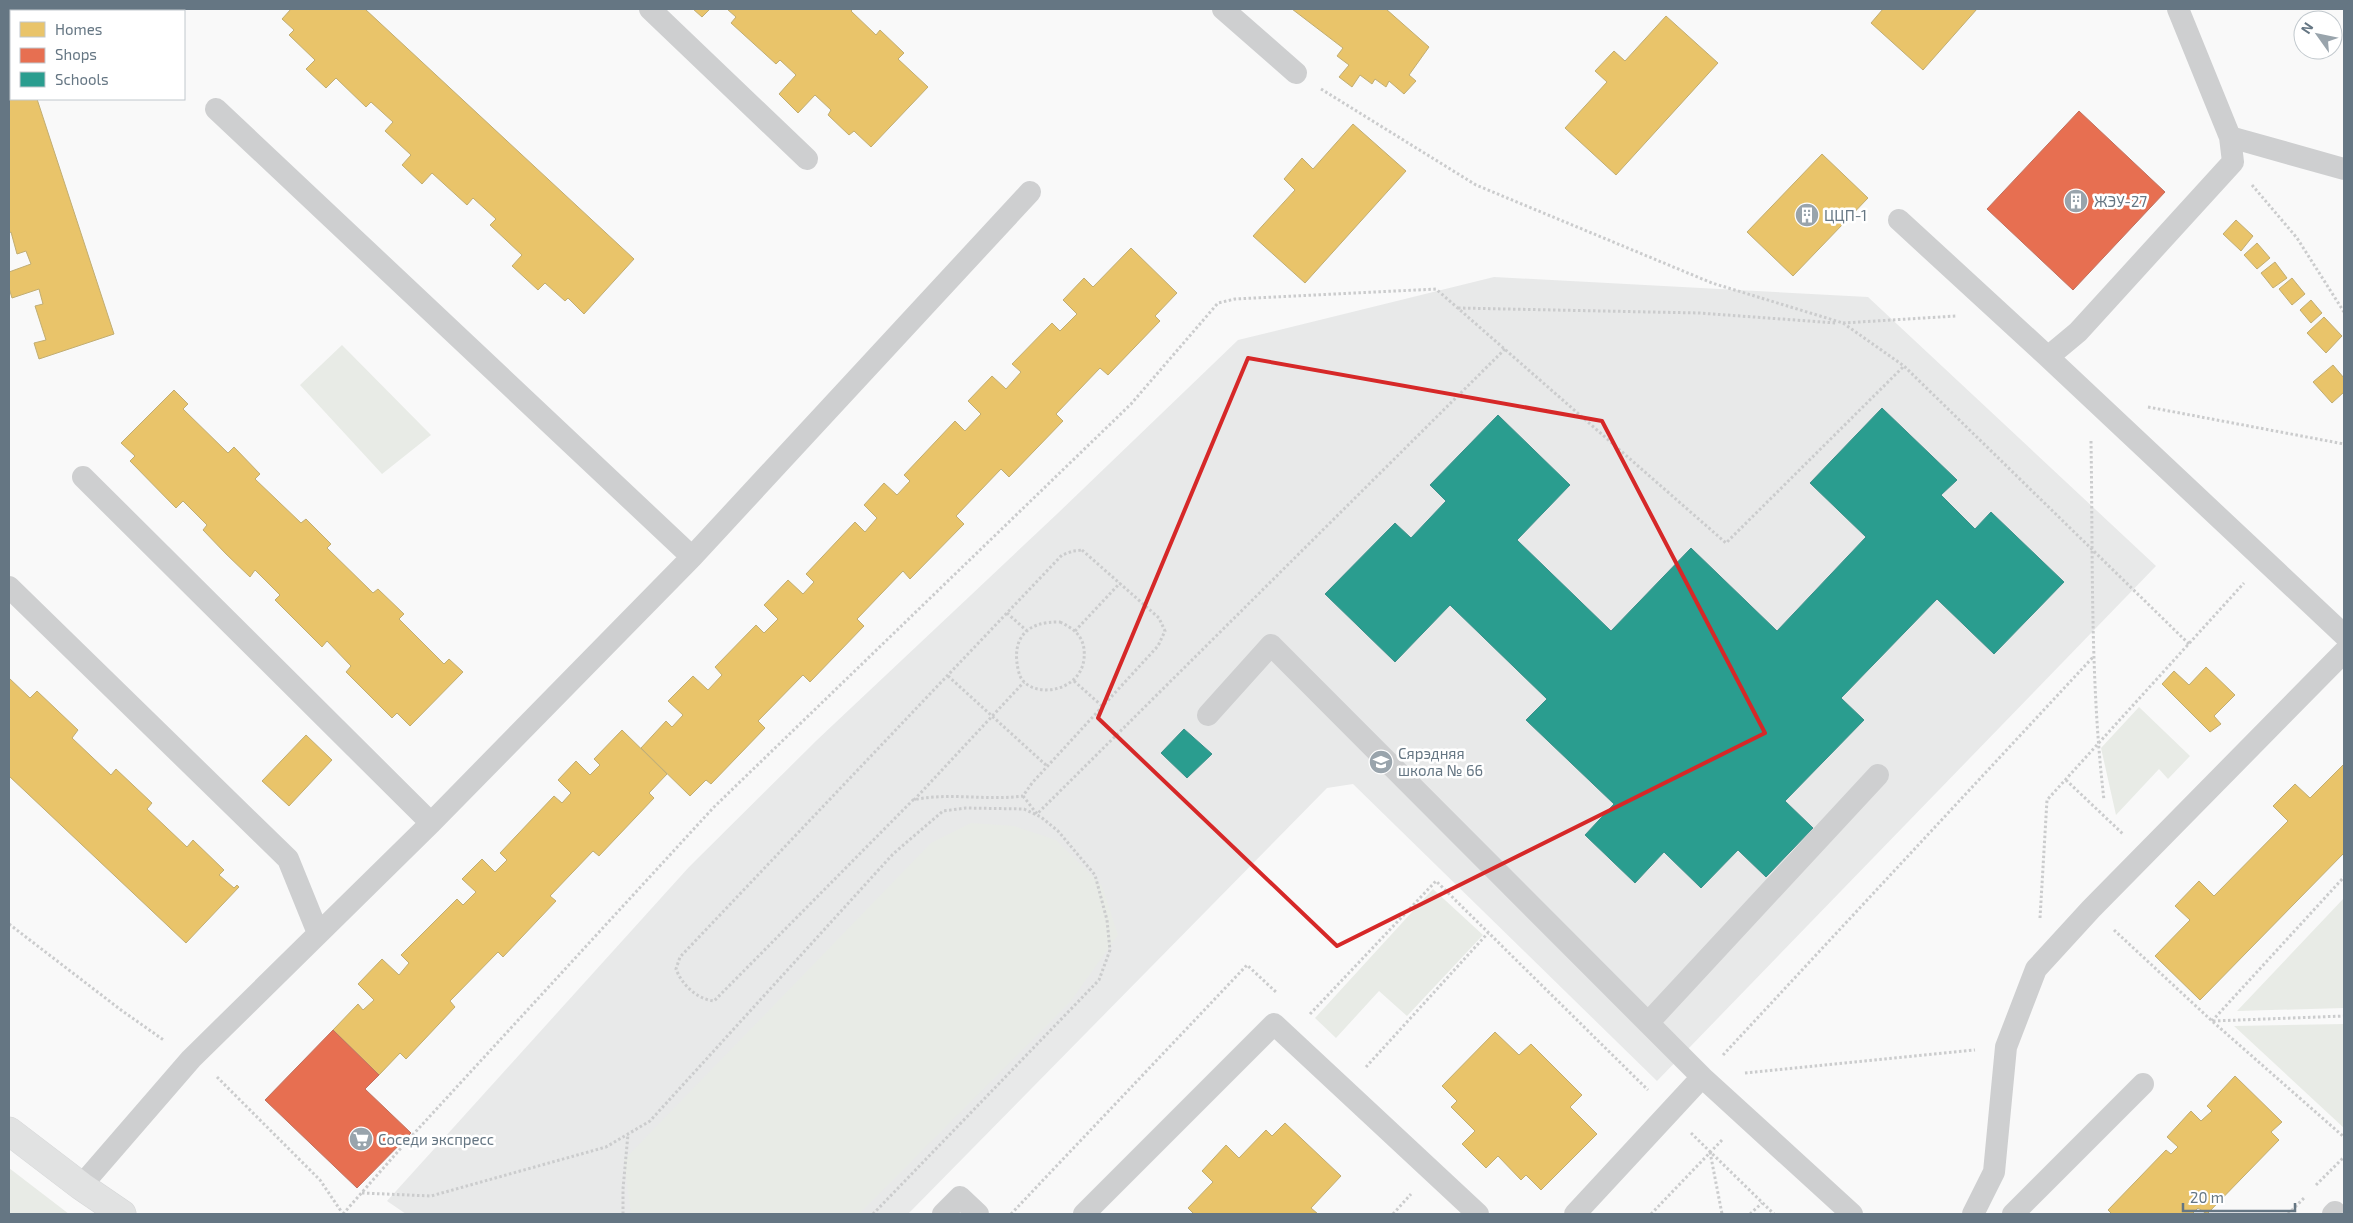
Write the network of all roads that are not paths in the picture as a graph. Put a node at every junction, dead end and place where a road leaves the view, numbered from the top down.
1 (650, 9) edge
2 (1223, 9) edge
3 (2178, 9) edge
4 (1296, 73) road end
5 (216, 109) dead end
6 (2230, 137) junction
7 (807, 160) dead end
8 (2344, 169) edge
9 (1030, 192) dead end
10 (1899, 220) dead end
11 (2048, 357) junction
12 (82, 477) dead end
13 (692, 557) junction
14 (9, 587) edge
15 (2344, 635) edge
16 (2344, 652) edge
17 (1208, 715) dead end
18 (1878, 775) dead end
19 (431, 823) junction
20 (318, 933) junction
21 (1648, 1023) junction
22 (1702, 1077) junction
23 (2143, 1084) dead end
24 (9, 1131) edge
25 (81, 1186) junction
26 (122, 1214) edge
27 (943, 1214) edge
28 (978, 1214) edge
29 (1084, 1214) edge
30 (1478, 1214) edge
31 (1575, 1214) edge
32 (1852, 1214) edge
33 (1973, 1214) edge
34 (2013, 1214) edge
35 (2333, 1214) edge
36 (2337, 1214) edge

1 - 7 lane
2 - 4 lane
3 - 6 lane
5 - 13 lane
6 - 8 lane
6 - 11 lane
9 - 13 lane
10 - 11 lane
11 - 15 lane
12 - 19 lane
13 - 19 lane
14 - 20 lane
16 - 33 lane
17 - 21 lane
18 - 21 lane
19 - 20 lane
20 - 25 lane
21 - 22 lane
22 - 31 lane
22 - 32 lane
23 - 34 lane
24 - 25 street
25 - 26 street
27 - 28 lane
29 - 30 lane
35 - 36 lane

